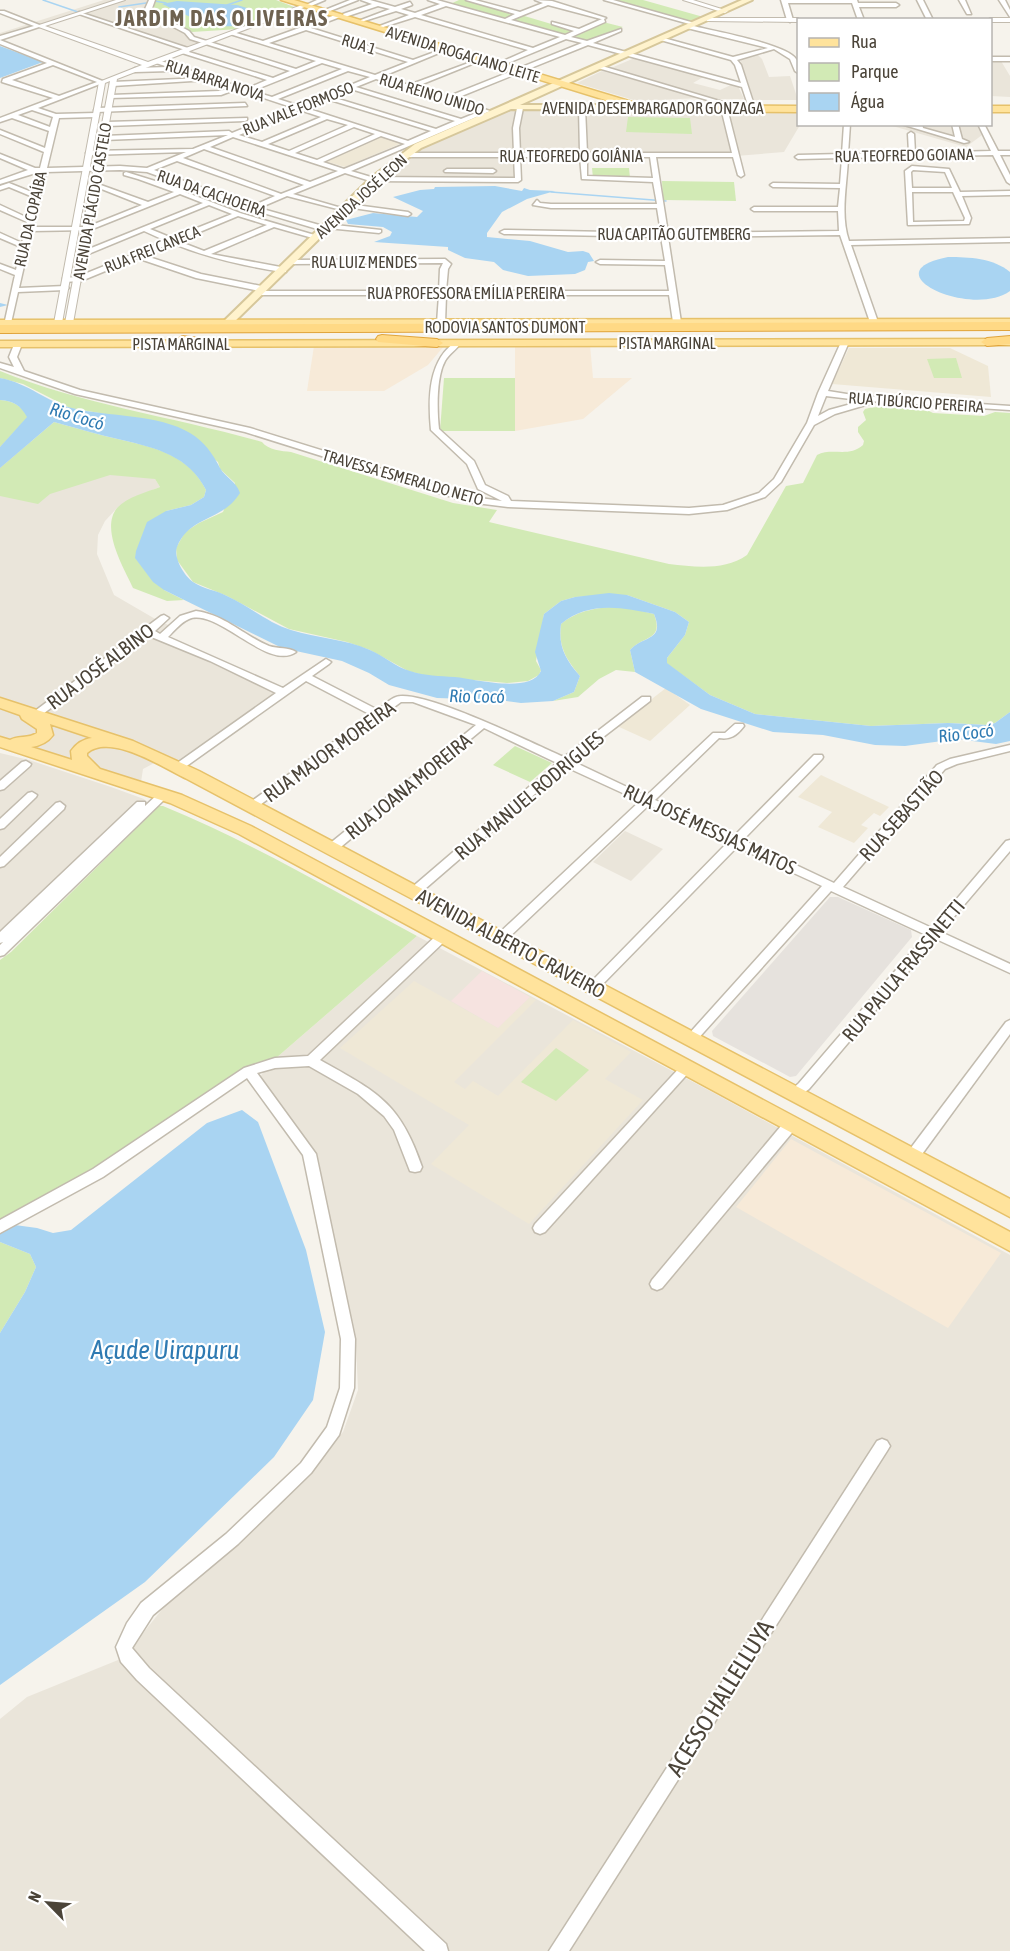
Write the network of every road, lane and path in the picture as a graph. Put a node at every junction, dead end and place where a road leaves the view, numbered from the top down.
1 (122, 0) edge
2 (285, 0) edge
3 (294, 0) edge
4 (322, 0) edge
5 (355, 0) edge
6 (364, 0) edge
7 (388, 0) edge
8 (431, 0) edge
9 (455, 0) edge
10 (470, 0) edge
11 (538, 0) edge
12 (556, 0) edge
13 (606, 0) edge
14 (686, 0) edge
15 (748, 0) edge
16 (920, 0) edge
17 (926, 0) edge
18 (962, 0) edge
19 (1002, 0) edge
20 (151, 1) edge
21 (784, 1) edge
22 (855, 2) edge
23 (548, 3) junction
24 (377, 4) junction
25 (410, 4) dead end
26 (445, 4) junction
27 (307, 5) junction
28 (896, 5) dead end
29 (395, 9) junction
30 (328, 10) junction
31 (725, 10) junction
32 (2, 12) dead end
33 (81, 13) junction
34 (969, 13) dead end
35 (520, 14) junction
36 (415, 15) junction
37 (1010, 15) edge
38 (341, 16) junction
39 (860, 18) edge
40 (929, 18) edge
41 (934, 18) edge
42 (707, 19) junction
43 (790, 20) junction
44 (797, 20) edge
45 (992, 20) edge
46 (1010, 20) edge
47 (363, 21) junction
48 (504, 21) junction
49 (554, 23) dead end
50 (692, 25) junction
51 (39, 26) junction
52 (306, 28) junction
53 (381, 28) junction
54 (619, 30) dead end
55 (580, 31) junction
56 (189, 34) junction
57 (233, 34) junction
58 (564, 37) junction
59 (660, 39) junction
60 (0, 40) edge
61 (165, 42) junction
62 (588, 42) junction
63 (264, 43) junction
64 (208, 44) junction
65 (446, 47) junction
66 (775, 48) junction
67 (533, 50) junction
68 (186, 51) junction
69 (631, 54) junction
70 (992, 58) edge
71 (480, 59) junction
72 (733, 59) junction
73 (1010, 59) edge
74 (321, 61) junction
75 (412, 61) junction
76 (158, 62) junction
77 (52, 63) junction
78 (503, 63) junction
79 (149, 65) junction
80 (600, 67) junction
81 (179, 69) junction
82 (347, 69) junction
83 (520, 69) junction
84 (797, 69) edge
85 (135, 70) junction
86 (296, 70) junction
87 (374, 77) junction
88 (216, 80) junction
89 (272, 80) junction
90 (3, 81) edge
91 (114, 81) junction
92 (102, 82) junction
93 (565, 83) junction
94 (745, 86) junction
95 (238, 87) junction
96 (350, 87) junction
97 (410, 87) junction
98 (246, 90) junction
99 (100, 95) junction
100 (111, 96) junction
101 (326, 97) junction
102 (59, 98) junction
103 (273, 99) junction
104 (448, 99) junction
105 (630, 104) junction
106 (704, 104) junction
107 (245, 105) junction
108 (751, 105) junction
109 (514, 106) junction
110 (641, 106) junction
111 (727, 107) junction
112 (797, 107) edge
113 (797, 107) edge
114 (992, 107) edge
115 (1010, 107) edge
116 (31, 108) junction
117 (299, 108) junction
118 (582, 108) junction
119 (109, 110) junction
120 (490, 112) junction
121 (97, 113) junction
122 (56, 116) junction
123 (328, 116) junction
124 (5, 117) edge
125 (245, 119) junction
126 (460, 121) junction
127 (107, 124) junction
128 (354, 125) junction
129 (847, 126) edge
130 (957, 126) edge
131 (982, 126) edge
132 (919, 127) edge
133 (51, 130) junction
134 (244, 130) junction
135 (436, 131) junction
136 (0, 132) edge
137 (234, 134) junction
138 (381, 134) junction
139 (910, 134) dead end
140 (104, 138) junction
141 (261, 144) junction
142 (413, 144) junction
143 (200, 148) junction
144 (46, 151) junction
145 (89, 153) junction
146 (101, 153) junction
147 (996, 153) junction
148 (1010, 153) edge
149 (287, 154) junction
150 (406, 155) junction
151 (737, 155) junction
152 (912, 155) junction
153 (0, 156) edge
154 (448, 156) junction
155 (517, 156) junction
156 (582, 156) junction
157 (653, 156) junction
158 (845, 156) junction
159 (798, 157) dead end
160 (176, 158) junction
161 (315, 163) junction
162 (148, 170) junction
163 (339, 171) junction
164 (447, 171) junction
165 (493, 171) dead end
166 (85, 172) junction
167 (98, 172) junction
168 (40, 173) junction
169 (741, 175) dead end
170 (375, 179) junction
171 (447, 179) junction
172 (656, 180) junction
173 (0, 182) edge
174 (1010, 182) edge
175 (309, 184) junction
176 (96, 185) junction
177 (773, 185) dead end
178 (844, 186) junction
179 (0, 188) edge
180 (187, 189) junction
181 (910, 190) junction
182 (956, 192) junction
183 (1010, 193) edge
184 (283, 195) junction
185 (36, 196) junction
186 (537, 202) dead end
187 (659, 202) junction
188 (209, 203) junction
189 (148, 205) junction
190 (0, 207) edge
191 (252, 208) junction
192 (346, 208) junction
193 (754, 209) dead end
194 (842, 209) junction
195 (238, 214) junction
196 (408, 214) dead end
197 (29, 225) junction
198 (272, 225) junction
199 (75, 227) junction
200 (88, 229) junction
201 (144, 229) junction
202 (379, 231) dead end
203 (321, 232) junction
204 (504, 232) dead end
205 (843, 233) junction
206 (0, 235) edge
207 (663, 235) junction
208 (1010, 240) edge
209 (172, 241) junction
210 (847, 243) junction
211 (24, 246) junction
212 (83, 253) junction
213 (204, 254) junction
214 (137, 255) junction
215 (600, 262) dead end
216 (669, 263) junction
217 (0, 266) edge
218 (287, 266) junction
219 (18, 274) junction
220 (78, 279) junction
221 (66, 284) junction
222 (14, 290) junction
223 (261, 291) junction
224 (442, 293) junction
225 (673, 293) junction
226 (677, 322) junction
227 (874, 322) junction
228 (948, 322) junction
229 (1010, 322) edge
230 (63, 323) junction
231 (227, 323) junction
232 (261, 323) junction
233 (441, 323) junction
234 (2, 325) edge
235 (895, 326) junction
236 (1010, 326) edge
237 (314, 327) junction
238 (368, 338) junction
239 (0, 339) edge
240 (171, 339) junction
241 (1010, 340) edge
242 (845, 342) junction
243 (987, 342) joint
244 (437, 343) junction
245 (457, 343) junction
246 (0, 344) edge
247 (18, 344) junction
248 (219, 344) junction
249 (0, 365) edge
250 (21, 373) junction
251 (822, 393) junction
252 (879, 400) junction
253 (1010, 408) edge
254 (811, 423) junction
255 (508, 504) junction
256 (177, 623) junction
257 (148, 632) junction
258 (162, 637) junction
259 (291, 652) dead end
260 (327, 662) dead end
261 (306, 677) junction
262 (283, 693) junction
263 (406, 698) joint
264 (646, 699) dead end
265 (4, 704) edge
266 (36, 714) junction
267 (378, 714) junction
268 (483, 724) junction
269 (739, 726) dead end
270 (0, 740) edge
271 (127, 744) junction
272 (1010, 748) edge
273 (818, 757) dead end
274 (566, 761) junction
275 (26, 764) dead end
276 (177, 768) junction
277 (94, 771) junction
278 (0, 787) edge
279 (32, 795) dead end
280 (163, 795) junction
281 (648, 800) junction
282 (141, 804) dead end
283 (60, 806) dead end
284 (253, 806) junction
285 (0, 825) edge
286 (736, 840) junction
287 (1010, 844) edge
288 (332, 848) junction
289 (0, 863) edge
290 (833, 886) junction
291 (414, 892) junction
292 (934, 934) junction
293 (443, 936) junction
294 (501, 938) junction
295 (0, 939) edge
296 (0, 952) edge
297 (1010, 969) edge
298 (593, 987) junction
299 (1010, 1024) edge
300 (691, 1039) junction
301 (311, 1061) junction
302 (687, 1067) junction
303 (248, 1071) junction
304 (793, 1094) junction
305 (768, 1111) junction
306 (791, 1124) junction
307 (912, 1157) junction
308 (415, 1167) dead end
309 (1010, 1209) edge
310 (4, 1224) edge
311 (540, 1228) dead end
312 (1010, 1242) edge
313 (657, 1284) dead end
314 (882, 1446) dead end
315 (439, 1951) edge
316 (558, 1951) edge

1 - 33 street
2 - 27 main road, AVENIDA ROGACIANO LEITE
3 - 27 main road, AVENIDA ROGACIANO LEITE
4 - 27 street
5 - 30 street
6 - 24 street
7 - 24 street
8 - 26 street
9 - 26 street
10 - 35 street
11 - 23 street
12 - 23 street
13 - 50 street
14 - 31 street
15 - 31 main road, AVENIDA JOSÉ LEON
16 - 40 street
17 - 41 street
18 - 34 street
19 - 37 street
20 - 56 street
21 - 22 street
21 - 43 street
22 - 28 street
22 - 39 street
23 - 35 street
23 - 55 street
24 - 29 street
24 - 38 street
25 - 29 street
26 - 36 street
26 - 48 street
27 - 30 main road, AVENIDA ROGACIANO LEITE
27 - 38 main road, AVENIDA ROGACIANO LEITE
27 - 57 street
29 - 36 street
29 - 47 street
30 - 38 main road, AVENIDA ROGACIANO LEITE
31 - 42 main road, AVENIDA JOSÉ LEON
32 - 51 street
33 - 51 street
33 - 61 street
35 - 48 street
36 - 53 street
36 - 67 street
38 - 47 main road, AVENIDA ROGACIANO LEITE
38 - 52 street
38 - 53 main road, AVENIDA ROGACIANO LEITE
42 - 43 street
42 - 50 main road, AVENIDA JOSÉ LEON
43 - 44 street
45 - 46 street
47 - 53 main road, AVENIDA ROGACIANO LEITE
48 - 58 street
49 - 55 street
50 - 59 main road, AVENIDA JOSÉ LEON
50 - 66 street
51 - 60 street
51 - 79 street
52 - 63 street
52 - 75 street, RUA 1
53 - 65 main road, AVENIDA ROGACIANO LEITE
54 - 62 street
55 - 58 street
56 - 61 street
56 - 64 street
57 - 63 street, RUA REINO UNIDO
57 - 64 street
58 - 62 street
58 - 67 street
59 - 69 main road, AVENIDA JOSÉ LEON
59 - 72 street
60 - 77 street
61 - 68 street
62 - 69 street
62 - 83 street
63 - 74 street, RUA REINO UNIDO
64 - 68 street
64 - 86 street
65 - 71 main road, AVENIDA ROGACIANO LEITE
65 - 75 street, RUA VALE FORMOSO
65 - 78 main road, AVENIDA ROGACIANO LEITE
66 - 72 street
66 - 84 street
67 - 78 street
68 - 76 street
68 - 89 street
69 - 80 main road, AVENIDA JOSÉ LEON
69 - 94 street
70 - 73 street
71 - 83 main road, AVENIDA ROGACIANO LEITE
71 - 97 street
72 - 94 street
74 - 82 street, RUA REINO UNIDO
74 - 86 street
75 - 87 street, RUA VALE FORMOSO
76 - 79 street
76 - 81 street, RUA BARRA NOVA
77 - 90 street
77 - 92 street
78 - 83 main road, AVENIDA ROGACIANO LEITE
79 - 85 street
80 - 93 main road, AVENIDA JOSÉ LEON
80 - 106 street
81 - 85 street
81 - 88 street, RUA BARRA NOVA
82 - 87 street, RUA REINO UNIDO
82 - 103 street
83 - 93 main road, AVENIDA ROGACIANO LEITE
83 - 104 street
85 - 91 street
86 - 89 street
87 - 96 street, RUA VALE FORMOSO
87 - 97 street, RUA REINO UNIDO
88 - 91 street
88 - 95 street, RUA BARRA NOVA
89 - 98 street
90 - 102 street
91 - 92 street
91 - 100 street, AVENIDA PLÁCIDO CASTELO
92 - 99 street, AVENIDA PLÁCIDO CASTELO
92 - 102 street
93 - 105 main road, AVENIDA ROGACIANO LEITE
93 - 109 main road, AVENIDA JOSÉ LEON
93 - 110 main road, AVENIDA ROGACIANO LEITE
94 - 108 street
95 - 98 street, RUA BARRA NOVA
95 - 100 street
96 - 101 street, RUA VALE FORMOSO
96 - 126 street
97 - 104 street, RUA REINO UNIDO
98 - 103 street, RUA BARRA NOVA
98 - 107 street
99 - 100 street
99 - 121 street, AVENIDA PLÁCIDO CASTELO
100 - 119 street, AVENIDA PLÁCIDO CASTELO
101 - 117 street, RUA VALE FORMOSO
101 - 135 street
102 - 116 street
103 - 117 street, RUA BARRA NOVA
104 - 120 street, RUA REINO UNIDO
105 - 109 main road, AVENIDA DESEMBARGADOR GONZAGA
105 - 110 main road, AVENIDA ROGACIANO LEITE
106 - 110 main road, AVENIDA DESEMBARGADOR GONZAGA
106 - 111 main road, AVENIDA DESEMBARGADOR GONZAGA
107 - 119 street
107 - 125 street
108 - 111 main road, AVENIDA DESEMBARGADOR GONZAGA
108 - 112 main road, AVENIDA DESEMBARGADOR GONZAGA
109 - 118 main road, AVENIDA DESEMBARGADOR GONZAGA
109 - 120 main road, AVENIDA JOSÉ LEON
109 - 155 street
110 - 118 main road, AVENIDA DESEMBARGADOR GONZAGA
111 - 113 main road, AVENIDA DESEMBARGADOR GONZAGA
111 - 151 street
114 - 115 main road
116 - 122 street
116 - 124 street
117 - 123 street, RUA BARRA NOVA
117 - 134 street, RUA VALE FORMOSO
118 - 156 street
119 - 121 street
119 - 127 street, AVENIDA PLÁCIDO CASTELO
120 - 126 street
120 - 142 main road, AVENIDA JOSÉ LEON
121 - 122 street
121 - 145 street, AVENIDA PLÁCIDO CASTELO
122 - 133 street, RUA DA COPAÍBA
123 - 128 street, RUA BARRA NOVA
123 - 141 street
124 - 133 street
125 - 127 street
125 - 134 street
126 - 135 street
127 - 140 street, AVENIDA PLÁCIDO CASTELO
128 - 138 street, RUA BARRA NOVA
128 - 149 street
129 - 158 street
130 - 132 street
131 - 147 street
133 - 144 street, RUA DA COPAÍBA
134 - 137 street, RUA VALE FORMOSO
135 - 142 street
136 - 144 street
137 - 140 street
137 - 141 street
137 - 143 street, RUA VALE FORMOSO
138 - 142 street, RUA BARRA NOVA
138 - 161 street
139 - 152 street
140 - 146 street, AVENIDA PLÁCIDO CASTELO
141 - 149 street
142 - 150 main road, AVENIDA JOSÉ LEON
142 - 163 street
143 - 146 street, RUA DA CACHOEIRA
143 - 160 street, RUA VALE FORMOSO
143 - 175 street
144 - 168 street, RUA DA COPAÍBA
145 - 146 street, RUA DA CACHOEIRA
145 - 166 street, AVENIDA PLÁCIDO CASTELO
146 - 167 street, AVENIDA PLÁCIDO CASTELO
147 - 148 street, RUA TEOFREDO GOIANA
147 - 152 street, RUA TEOFREDO GOIANA
147 - 174 street
149 - 161 street
150 - 154 street, RUA TEOFREDO GOIÂNIA
150 - 170 main road, AVENIDA JOSÉ LEON
151 - 157 street, RUA TEOFREDO GOIÂNIA
151 - 169 street
152 - 158 street, RUA TEOFREDO GOIANA
153 - 168 street
154 - 155 street, RUA TEOFREDO GOIÂNIA
154 - 164 street
155 - 156 street, RUA TEOFREDO GOIÂNIA
155 - 171 street
156 - 157 street, RUA TEOFREDO GOIÂNIA
156 - 172 street
157 - 172 street
158 - 159 street, RUA TEOFREDO GOIANA
158 - 178 street
160 - 162 street, RUA VALE FORMOSO
160 - 184 street
161 - 163 street
162 - 167 street, RUA DA CACHOEIRA
162 - 180 street, RUA DA CACHOEIRA
163 - 170 street
163 - 175 street
164 - 165 street
164 - 171 street
166 - 167 street
166 - 168 street
166 - 199 street, AVENIDA PLÁCIDO CASTELO
167 - 176 street, AVENIDA PLÁCIDO CASTELO
167 - 180 street, RUA DA CACHOEIRA
168 - 173 street
168 - 185 street, RUA DA COPAÍBA
170 - 171 street
170 - 192 main road, AVENIDA JOSÉ LEON
172 - 187 street
175 - 184 street
176 - 189 street
176 - 200 street, AVENIDA PLÁCIDO CASTELO
177 - 178 street
178 - 194 street
179 - 185 street
180 - 188 street, RUA DA CACHOEIRA
180 - 189 street
180 - 191 street, RUA DA CACHOEIRA
181 - 182 street
181 - 182 street
181 - 182 street
182 - 183 street
184 - 191 street
184 - 192 street
185 - 197 street, RUA DA COPAÍBA
186 - 187 street
187 - 207 street
188 - 195 street, RUA DA CACHOEIRA
188 - 201 street
189 - 200 street
190 - 197 street
191 - 203 street, RUA DA CACHOEIRA
192 - 196 street
192 - 203 main road, AVENIDA JOSÉ LEON
193 - 194 street
194 - 205 street
195 - 198 street, RUA DA CACHOEIRA
195 - 209 street, RUA FREI CANECA
197 - 199 street
197 - 211 street, RUA DA COPAÍBA
198 - 203 street, RUA DA CACHOEIRA
198 - 213 street
199 - 200 street
199 - 221 street, AVENIDA PLÁCIDO CASTELO
200 - 212 street, AVENIDA PLÁCIDO CASTELO
201 - 209 street, RUA LUIZ MENDES
201 - 212 street
202 - 203 street
203 - 218 main road, AVENIDA JOSÉ LEON
204 - 207 street, RUA CAPITÃO GUTEMBERG
205 - 207 street, RUA CAPITÃO GUTEMBERG
205 - 210 street
206 - 211 street
207 - 216 street
208 - 210 street
209 - 213 street, RUA LUIZ MENDES
209 - 214 street, RUA FREI CANECA
210 - 227 street
211 - 219 street, RUA DA COPAÍBA
212 - 220 street, AVENIDA PLÁCIDO CASTELO
213 - 218 street, RUA LUIZ MENDES
214 - 220 street, RUA FREI CANECA
214 - 223 street, RUA PROFESSORA EMÍLIA PEREIRA
215 - 216 street
216 - 225 street
217 - 219 street
218 - 223 main road, AVENIDA JOSÉ LEON
218 - 224 street, RUA LUIZ MENDES
219 - 222 street, RUA DA COPAÍBA
220 - 221 street, RUA FREI CANECA
220 - 230 street, AVENIDA PLÁCIDO CASTELO
221 - 222 street, RUA FREI CANECA
221 - 230 street, AVENIDA PLÁCIDO CASTELO
222 - 234 street, RUA DA COPAÍBA
223 - 224 street, RUA PROFESSORA EMÍLIA PEREIRA
223 - 231 main road, AVENIDA JOSÉ LEON
224 - 225 street, RUA PROFESSORA EMÍLIA PEREIRA
224 - 233 street
225 - 226 street
226 - 227 main road, PISTA MARGINAL
226 - 233 main road, PISTA MARGINAL
227 - 228 main road, PISTA MARGINAL
228 - 229 main road, PISTA MARGINAL
228 - 235 highway
230 - 231 main road, PISTA MARGINAL
230 - 234 main road, PISTA MARGINAL
231 - 232 main road, PISTA MARGINAL
232 - 233 main road, PISTA MARGINAL
232 - 237 highway
234 - 237 highway, RODOVIA SANTOS DUMONT
235 - 236 highway, RODOVIA SANTOS DUMONT
235 - 237 highway, RODOVIA SANTOS DUMONT
238 - 240 highway, RODOVIA SANTOS DUMONT
238 - 241 highway, RODOVIA SANTOS DUMONT
238 - 244 highway
239 - 240 highway, RODOVIA SANTOS DUMONT
240 - 248 highway
241 - 243 highway
242 - 243 main road, PISTA MARGINAL
242 - 245 main road, PISTA MARGINAL
242 - 251 street, TRAVESSA ESMERALDO NETO
244 - 245 main road, PISTA MARGINAL
244 - 248 main road, PISTA MARGINAL
245 - 255 street
246 - 247 main road, PISTA MARGINAL
247 - 248 main road, PISTA MARGINAL
247 - 250 street
249 - 250 street, TRAVESSA ESMERALDO NETO
250 - 255 street, TRAVESSA ESMERALDO NETO
251 - 252 street, RUA TIBÚRCIO PEREIRA
251 - 254 street, TRAVESSA ESMERALDO NETO
252 - 253 street, RUA TIBÚRCIO PEREIRA
252 - 254 street
254 - 255 street, TRAVESSA ESMERALDO NETO
256 - 257 street, RUA JOSÉ ALBINO
256 - 258 street
256 - 259 street
257 - 258 street
257 - 266 street, RUA JOSÉ ALBINO
258 - 262 street
260 - 261 street
261 - 262 street
261 - 267 street
262 - 276 street
263 - 267 street, RUA MAJOR MOREIRA
263 - 268 street, RUA JOSÉ MESSIAS MATOS
264 - 274 street, RUA MANUEL RODRIGUES
265 - 266 main road, AVENIDA ALBERTO CRAVEIRO
265 - 270 main road
266 - 271 main road, AVENIDA ALBERTO CRAVEIRO
267 - 284 street, RUA MAJOR MOREIRA
268 - 274 street, RUA JOSÉ MESSIAS MATOS
268 - 288 street, RUA JOANA MOREIRA
269 - 281 street
270 - 277 main road, AVENIDA ALBERTO CRAVEIRO
271 - 276 main road, AVENIDA ALBERTO CRAVEIRO
271 - 277 main road
272 - 290 street, RUA SEBASTIÃO
273 - 286 street
274 - 281 street, RUA JOSÉ MESSIAS MATOS
274 - 291 street, RUA MANUEL RODRIGUES
275 - 278 street
276 - 284 main road, AVENIDA ALBERTO CRAVEIRO
277 - 280 main road, AVENIDA ALBERTO CRAVEIRO
279 - 285 street
280 - 293 main road, AVENIDA ALBERTO CRAVEIRO
280 - 296 street
281 - 286 street, RUA JOSÉ MESSIAS MATOS
281 - 294 street
282 - 295 street
283 - 289 street
284 - 288 main road, AVENIDA ALBERTO CRAVEIRO
286 - 290 street, RUA JOSÉ MESSIAS MATOS
286 - 298 street
287 - 292 street, RUA PAULA FRASSINETTI
288 - 291 main road, AVENIDA ALBERTO CRAVEIRO
290 - 292 street, RUA JOSÉ MESSIAS MATOS
290 - 300 street, RUA SEBASTIÃO
291 - 294 main road, AVENIDA ALBERTO CRAVEIRO
292 - 297 street, RUA JOSÉ MESSIAS MATOS
292 - 304 street, RUA PAULA FRASSINETTI
293 - 301 street
293 - 302 main road, AVENIDA ALBERTO CRAVEIRO
294 - 298 main road, AVENIDA ALBERTO CRAVEIRO
298 - 300 main road, AVENIDA ALBERTO CRAVEIRO
299 - 307 street
300 - 304 main road, AVENIDA ALBERTO CRAVEIRO
301 - 303 street
301 - 308 street
302 - 305 main road, AVENIDA ALBERTO CRAVEIRO
302 - 311 street
303 - 310 street
303 - 315 street
304 - 305 main road
304 - 307 main road, AVENIDA ALBERTO CRAVEIRO
305 - 306 main road, AVENIDA ALBERTO CRAVEIRO
306 - 312 main road, AVENIDA ALBERTO CRAVEIRO
306 - 313 street
307 - 309 main road, AVENIDA ALBERTO CRAVEIRO
314 - 316 street, ACESSO HALLELLUYA

